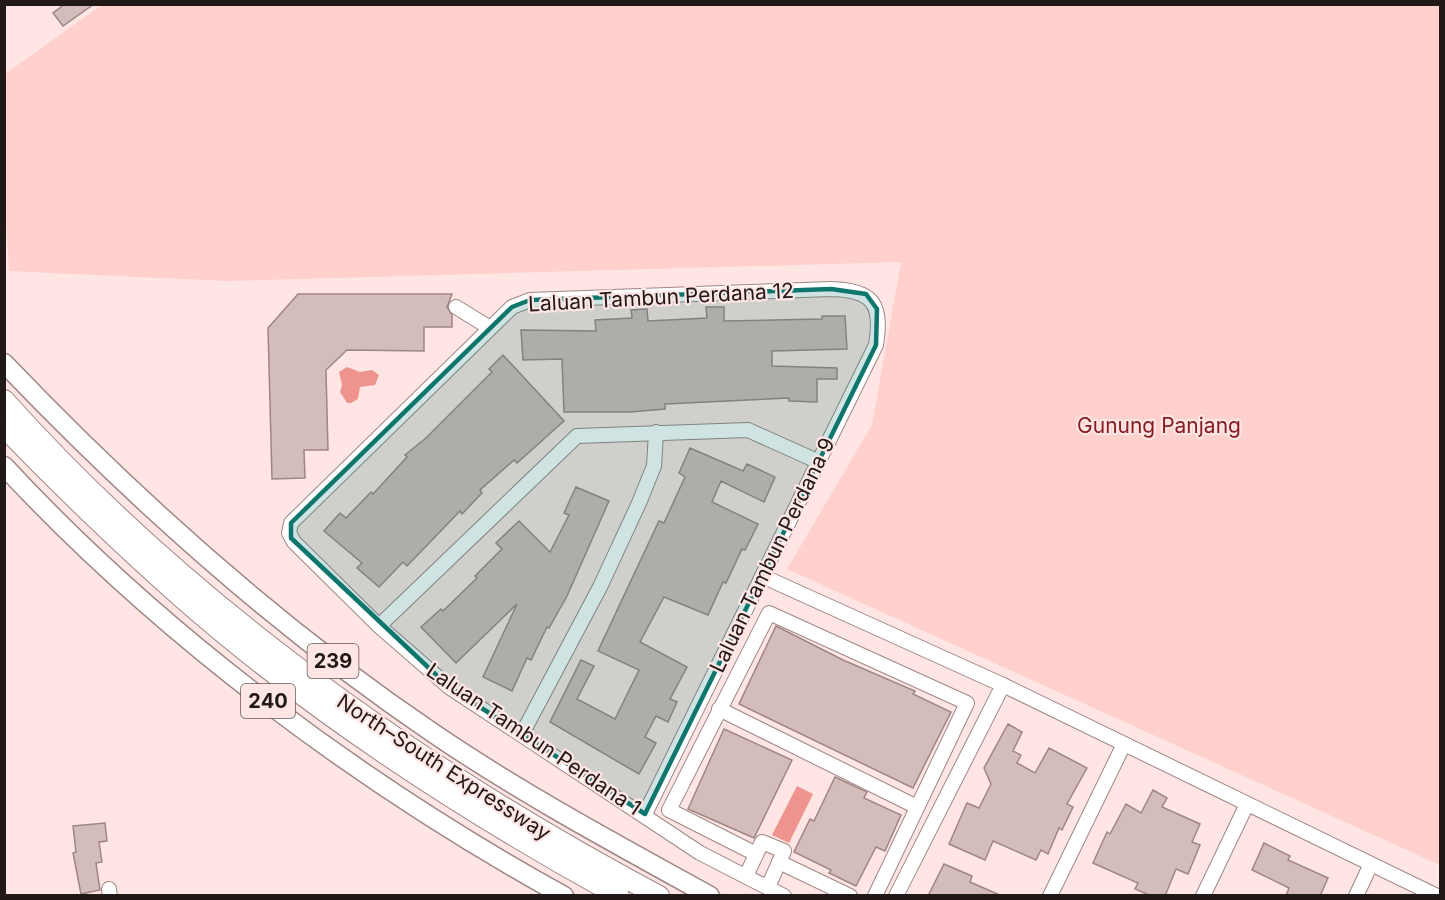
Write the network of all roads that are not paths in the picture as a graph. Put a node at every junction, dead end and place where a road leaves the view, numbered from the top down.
1 (866, 294) joint
2 (456, 307) dead end
3 (490, 328) junction
4 (4, 363) edge
5 (4, 400) edge
6 (4, 428) edge
7 (656, 432) junction
8 (817, 460) junction
9 (4, 466) edge
10 (291, 523) joint
11 (762, 576) junction
12 (379, 626) junction
13 (1003, 685) junction
14 (720, 710) junction
15 (522, 734) junction
16 (1124, 744) junction
17 (1247, 804) junction
18 (917, 807) junction
19 (645, 814) junction
20 (756, 854) junction
21 (779, 862) junction
22 (1371, 864) junction
23 (746, 876) junction
24 (768, 887) junction
25 (564, 896) edge
26 (619, 896) edge
27 (659, 896) edge
28 (711, 896) edge
29 (784, 896) edge
30 (850, 896) edge
31 (874, 896) edge
32 (896, 896) edge
33 (1050, 896) edge
34 (1203, 896) edge
35 (1356, 896) edge
36 (1437, 896) edge

1 - 3 street, Laluan Tambun Perdana 12
1 - 8 street, Laluan Tambun Perdana 9
2 - 3 street
3 - 10 street, Laluan Tambun Perdana 12
4 - 28 main road, 239
5 - 27 highway, North–South Expressway
6 - 26 highway, North–South Expressway
7 - 8 street
7 - 12 street
7 - 15 street
8 - 11 street, Laluan Tambun Perdana 9
9 - 25 main road, 240
10 - 12 street, Laluan Tambun Perdana 1
11 - 13 street
11 - 19 street, Laluan Tambun Perdana 9
12 - 15 street, Laluan Tambun Perdana 1
13 - 16 street
13 - 32 street
14 - 18 street
14 - 18 street
14 - 20 street
15 - 19 street, Laluan Tambun Perdana 1
16 - 17 street
16 - 33 street
17 - 22 street
17 - 34 street
18 - 31 street
19 - 23 street, Laluan Tambun Perdana 1
20 - 21 street
20 - 23 street
21 - 24 street
21 - 30 street
22 - 35 street
22 - 36 street
23 - 24 street, Laluan Tambun Perdana 1
24 - 29 street, Laluan Tambun Perdana 1

